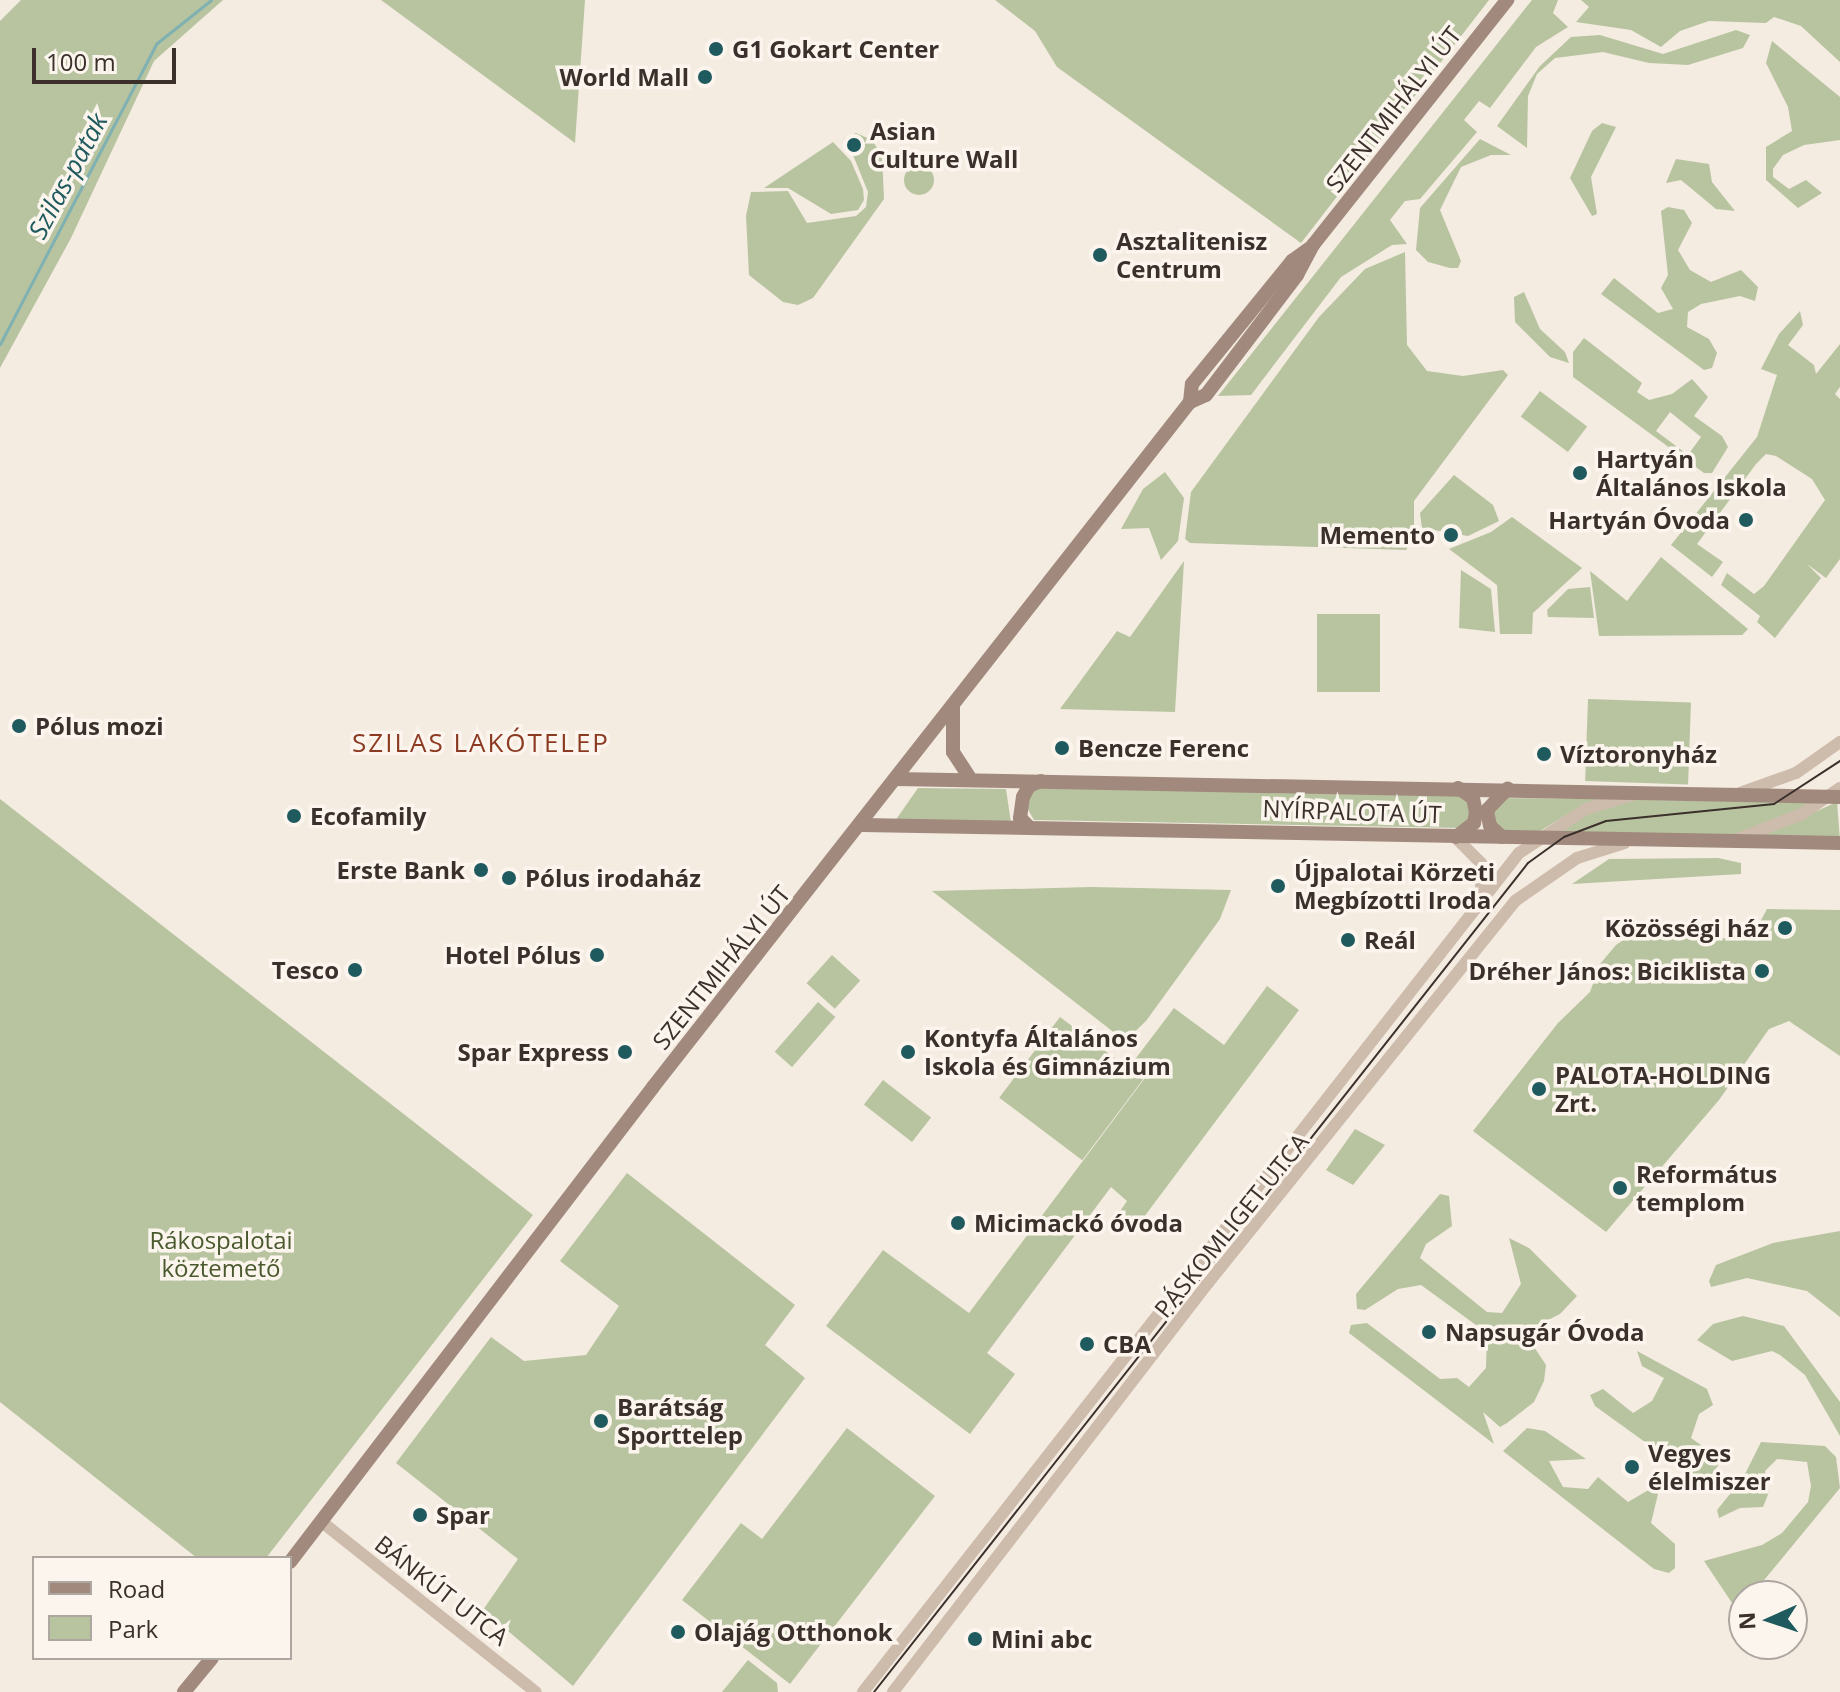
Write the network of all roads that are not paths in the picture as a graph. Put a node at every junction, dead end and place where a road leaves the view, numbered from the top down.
1 (1507, 0) edge
2 (953, 707) junction
3 (1840, 742) edge
4 (970, 778) junction
5 (896, 779) junction
6 (1047, 779) junction
7 (1456, 787) junction
8 (1508, 788) junction
9 (1837, 794) edge
10 (1637, 795) junction
11 (1732, 796) junction
12 (862, 825) junction
13 (1028, 826) junction
14 (1455, 837) junction
15 (1502, 837) junction
16 (1537, 837) junction
17 (1645, 839) junction
18 (1729, 840) junction
19 (1840, 843) edge
20 (1481, 898) junction
21 (1339, 1082) junction
22 (1360, 1097) junction
23 (322, 1522) junction
24 (292, 1560) edge
25 (210, 1660) edge
26 (184, 1692) edge
27 (536, 1692) edge
28 (863, 1692) edge
29 (893, 1692) edge

1 - 2 main road, SZENTMIHÁLYI ÚT
2 - 4 main road
2 - 5 main road, SZENTMIHÁLYI ÚT
3 - 11 street
4 - 5 main road, NYÍRPALOTA ÚT
4 - 6 main road, NYÍRPALOTA ÚT
5 - 12 main road, SZENTMIHÁLYI ÚT
6 - 7 main road, NYÍRPALOTA ÚT
6 - 13 main road
7 - 8 main road, NYÍRPALOTA ÚT
7 - 14 main road
8 - 10 main road, NYÍRPALOTA ÚT
8 - 15 main road
9 - 11 main road, NYÍRPALOTA ÚT
9 - 18 street
10 - 11 main road, NYÍRPALOTA ÚT
10 - 16 street, PÁSKOMLIGET UTCA
12 - 13 main road, NYÍRPALOTA ÚT
12 - 23 main road, SZENTMIHÁLYI ÚT
13 - 14 main road, NYÍRPALOTA ÚT
14 - 15 main road, NYÍRPALOTA ÚT
14 - 20 street
15 - 16 main road, NYÍRPALOTA ÚT
16 - 17 main road, NYÍRPALOTA ÚT
16 - 20 street, PÁSKOMLIGET UTCA
17 - 18 main road, NYÍRPALOTA ÚT
17 - 22 street, PÁSKOMLIGET UTCA
18 - 19 main road, NYÍRPALOTA ÚT
20 - 21 street, PÁSKOMLIGET UTCA
21 - 22 street
21 - 28 street, PÁSKOMLIGET UTCA
22 - 29 street, PÁSKOMLIGET UTCA
23 - 24 main road, SZENTMIHÁLYI ÚT
23 - 27 street, BÁNKÚT UTCA
25 - 26 main road

